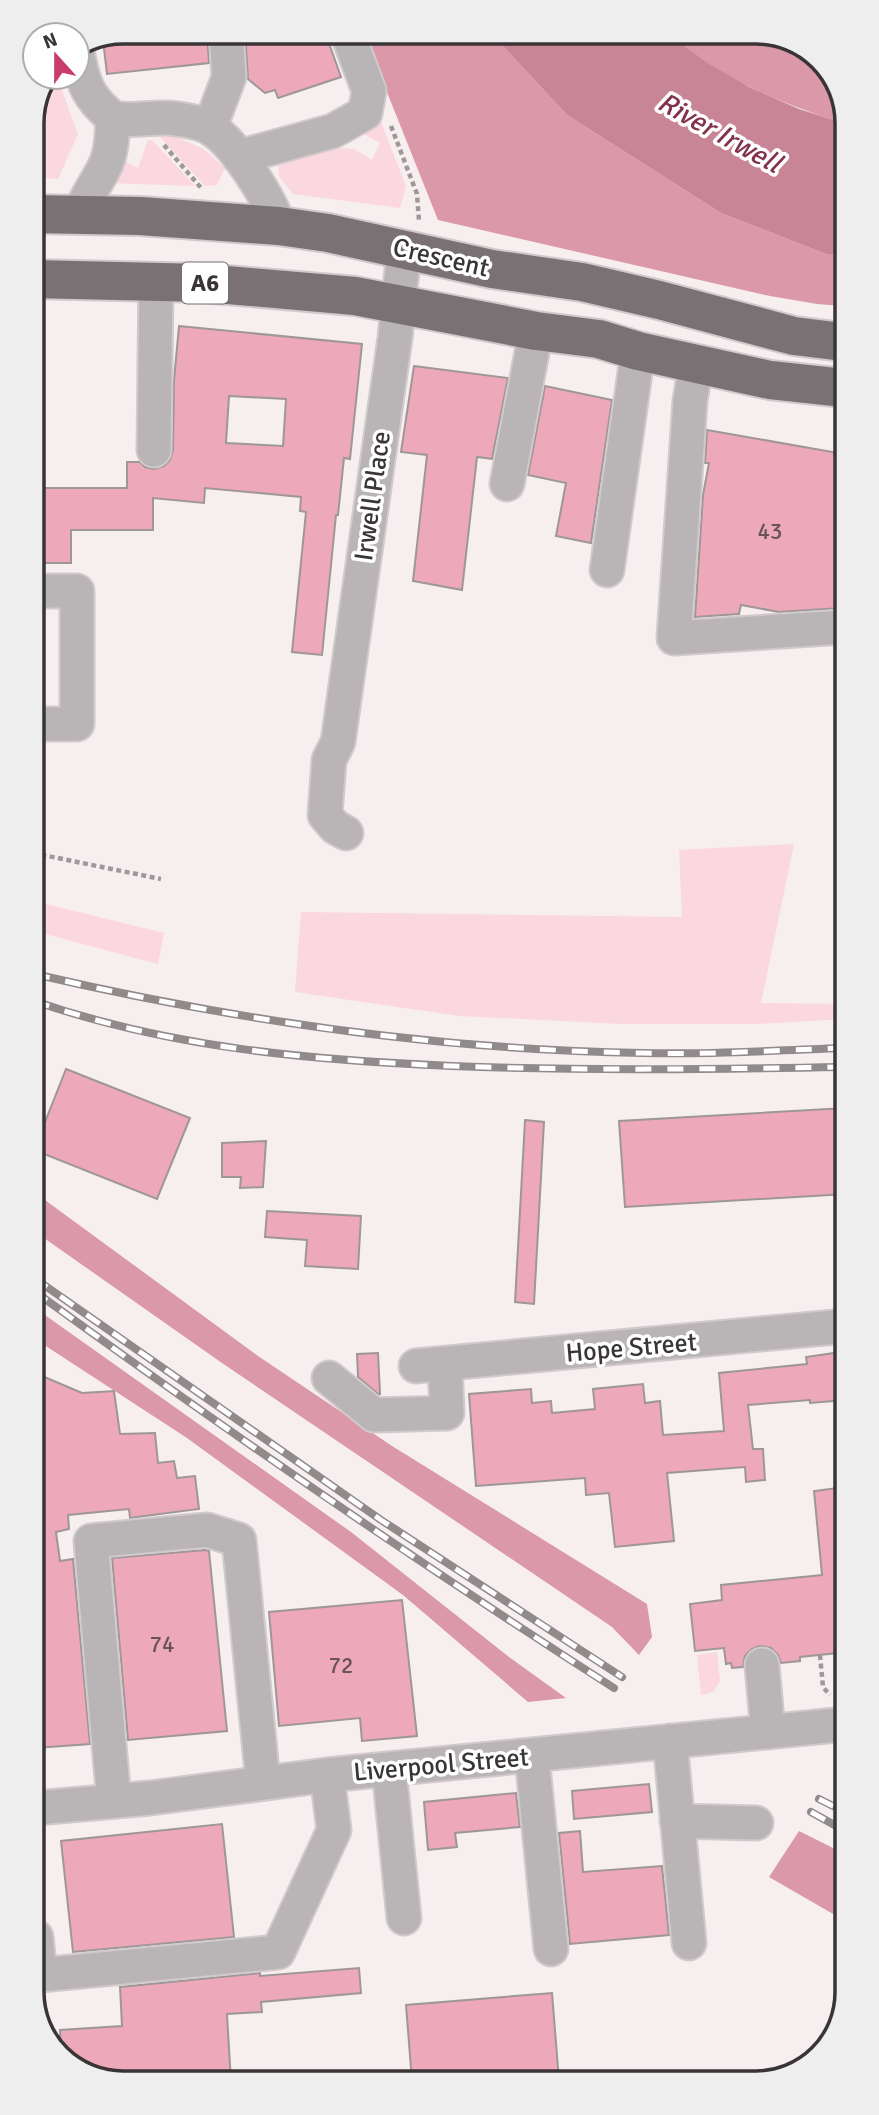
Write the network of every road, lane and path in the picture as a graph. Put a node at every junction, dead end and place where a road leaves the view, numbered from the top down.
1 (227, 44) edge
2 (352, 44) edge
3 (369, 90) junction
4 (88, 91) edge
5 (113, 118) junction
6 (210, 127) junction
7 (163, 144) dead end
8 (239, 156) junction
9 (206, 193) dead end
10 (44, 214) edge
11 (80, 214) junction
12 (279, 226) junction
13 (412, 241) junction
14 (44, 279) edge
15 (156, 282) junction
16 (398, 305) junction
17 (536, 331) junction
18 (835, 341) edge
19 (638, 351) junction
20 (696, 364) junction
21 (835, 387) edge
22 (154, 450) dead end
23 (507, 484) dead end
24 (607, 570) dead end
25 (44, 591) edge
26 (835, 628) edge
27 (44, 724) edge
28 (346, 834) dead end
29 (44, 855) edge
30 (161, 879) dead end
31 (835, 1327) edge
32 (329, 1378) dead end
33 (820, 1655) dead end
34 (762, 1665) dead end
35 (831, 1695) dead end
36 (835, 1725) edge
37 (768, 1732) junction
38 (670, 1741) junction
39 (532, 1756) junction
40 (389, 1769) junction
41 (327, 1775) junction
42 (262, 1782) junction
43 (114, 1801) junction
44 (44, 1807) edge
45 (677, 1821) junction
46 (756, 1823) dead end
47 (404, 1918) dead end
48 (689, 1943) dead end
49 (551, 1949) dead end
50 (44, 1975) edge

1 - 6 street
2 - 3 street
3 - 8 street
3 - 13 path
4 - 5 street
5 - 6 street
5 - 11 street
6 - 8 street
7 - 9 path
8 - 12 street
10 - 11 highway, Crescent
11 - 12 highway, Crescent
12 - 13 highway, Crescent
13 - 16 street, Irwell Place
13 - 18 highway, Crescent
14 - 15 highway, Crescent / A6
15 - 16 highway, Crescent / A6
15 - 22 street
16 - 17 highway, Crescent / A6
16 - 28 street, Irwell Place
17 - 19 highway, Crescent / A6
17 - 23 street
19 - 20 highway, Crescent / A6
19 - 24 street
20 - 21 highway, Crescent / A6
20 - 26 street
25 - 27 street
29 - 30 path
31 - 32 street, Hope Street
33 - 35 path
34 - 37 street
36 - 37 street, Liverpool Street
37 - 38 street, Liverpool Street
38 - 39 street, Liverpool Street
38 - 45 street
39 - 40 street, Liverpool Street
39 - 49 street
40 - 41 street, Liverpool Street
40 - 47 street
41 - 42 street, Liverpool Street
41 - 50 street
42 - 43 street, Liverpool Street
42 - 43 street
43 - 44 street, Liverpool Street
45 - 46 street
45 - 48 street

